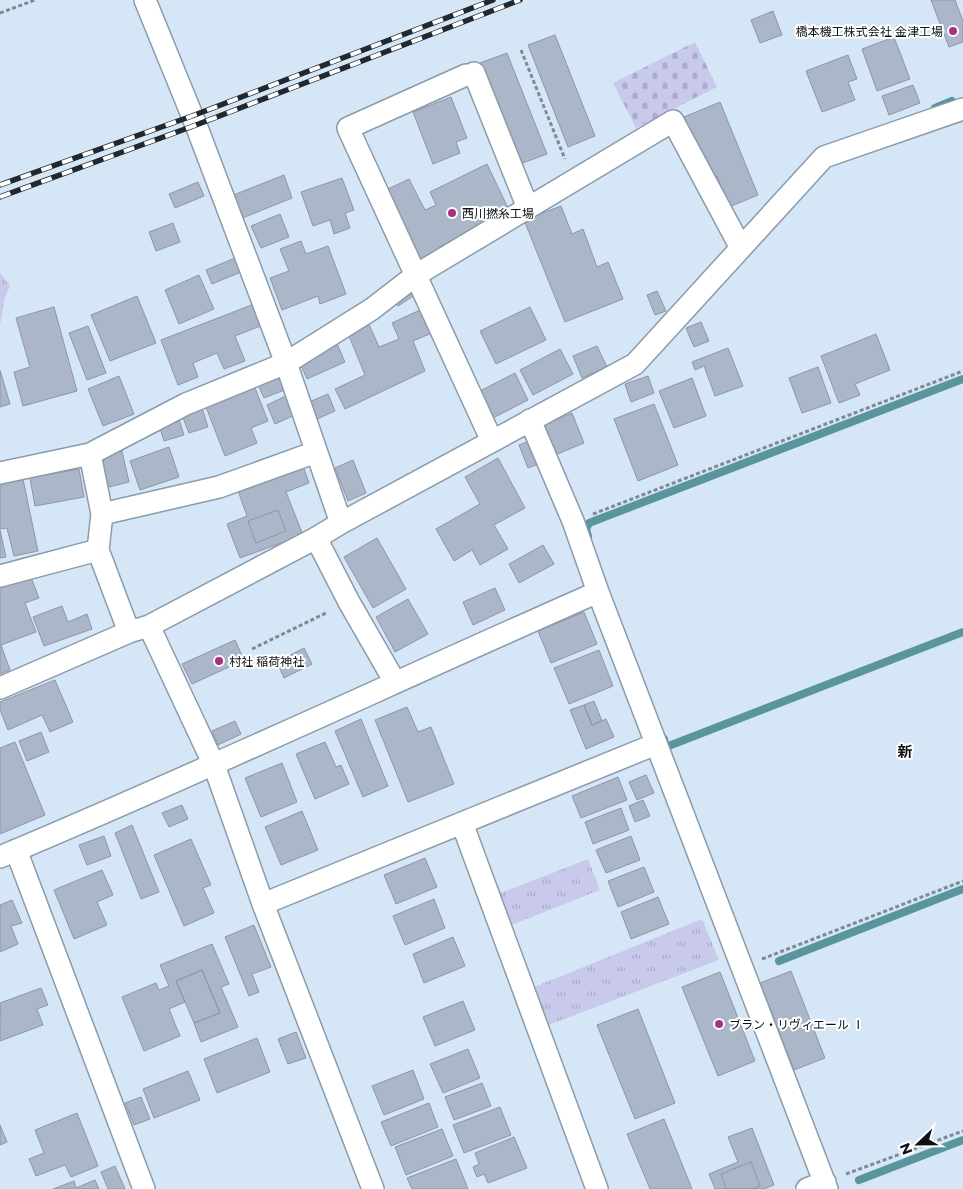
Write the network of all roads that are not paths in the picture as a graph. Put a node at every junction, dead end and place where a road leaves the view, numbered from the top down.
1 (145, 0) edge
2 (963, 109) edge
3 (528, 208) junction
4 (741, 248) junction
5 (416, 275) junction
6 (286, 363) junction
7 (530, 420) junction
8 (492, 441) junction
9 (316, 452) junction
10 (90, 454) junction
11 (0, 473) edge
12 (102, 514) junction
13 (341, 523) junction
14 (316, 538) junction
15 (98, 550) junction
16 (0, 576) edge
17 (598, 592) junction
18 (139, 629) junction
19 (395, 682) junction
20 (0, 688) edge
21 (656, 744) junction
22 (214, 765) junction
23 (462, 823) junction
24 (8, 854) edge
25 (263, 904) junction
26 (820, 1187) edge
27 (144, 1189) edge
28 (373, 1189) edge
29 (597, 1189) edge

1 - 6 street
2 - 4 street
3 - 4 street
3 - 5 street
3 - 5 street
4 - 7 street
5 - 6 street
5 - 8 street
6 - 9 street
6 - 10 street
7 - 8 street
7 - 17 street
8 - 13 street
9 - 12 street
9 - 13 street
10 - 11 street
10 - 12 street
12 - 15 street
13 - 14 street
14 - 18 street
14 - 19 street
15 - 16 street
15 - 18 street
17 - 19 street
17 - 21 street
18 - 20 street
18 - 22 street
19 - 22 street
21 - 23 street
21 - 26 street
22 - 24 street
22 - 25 street
23 - 25 street
23 - 29 street
24 - 27 street
25 - 28 street

